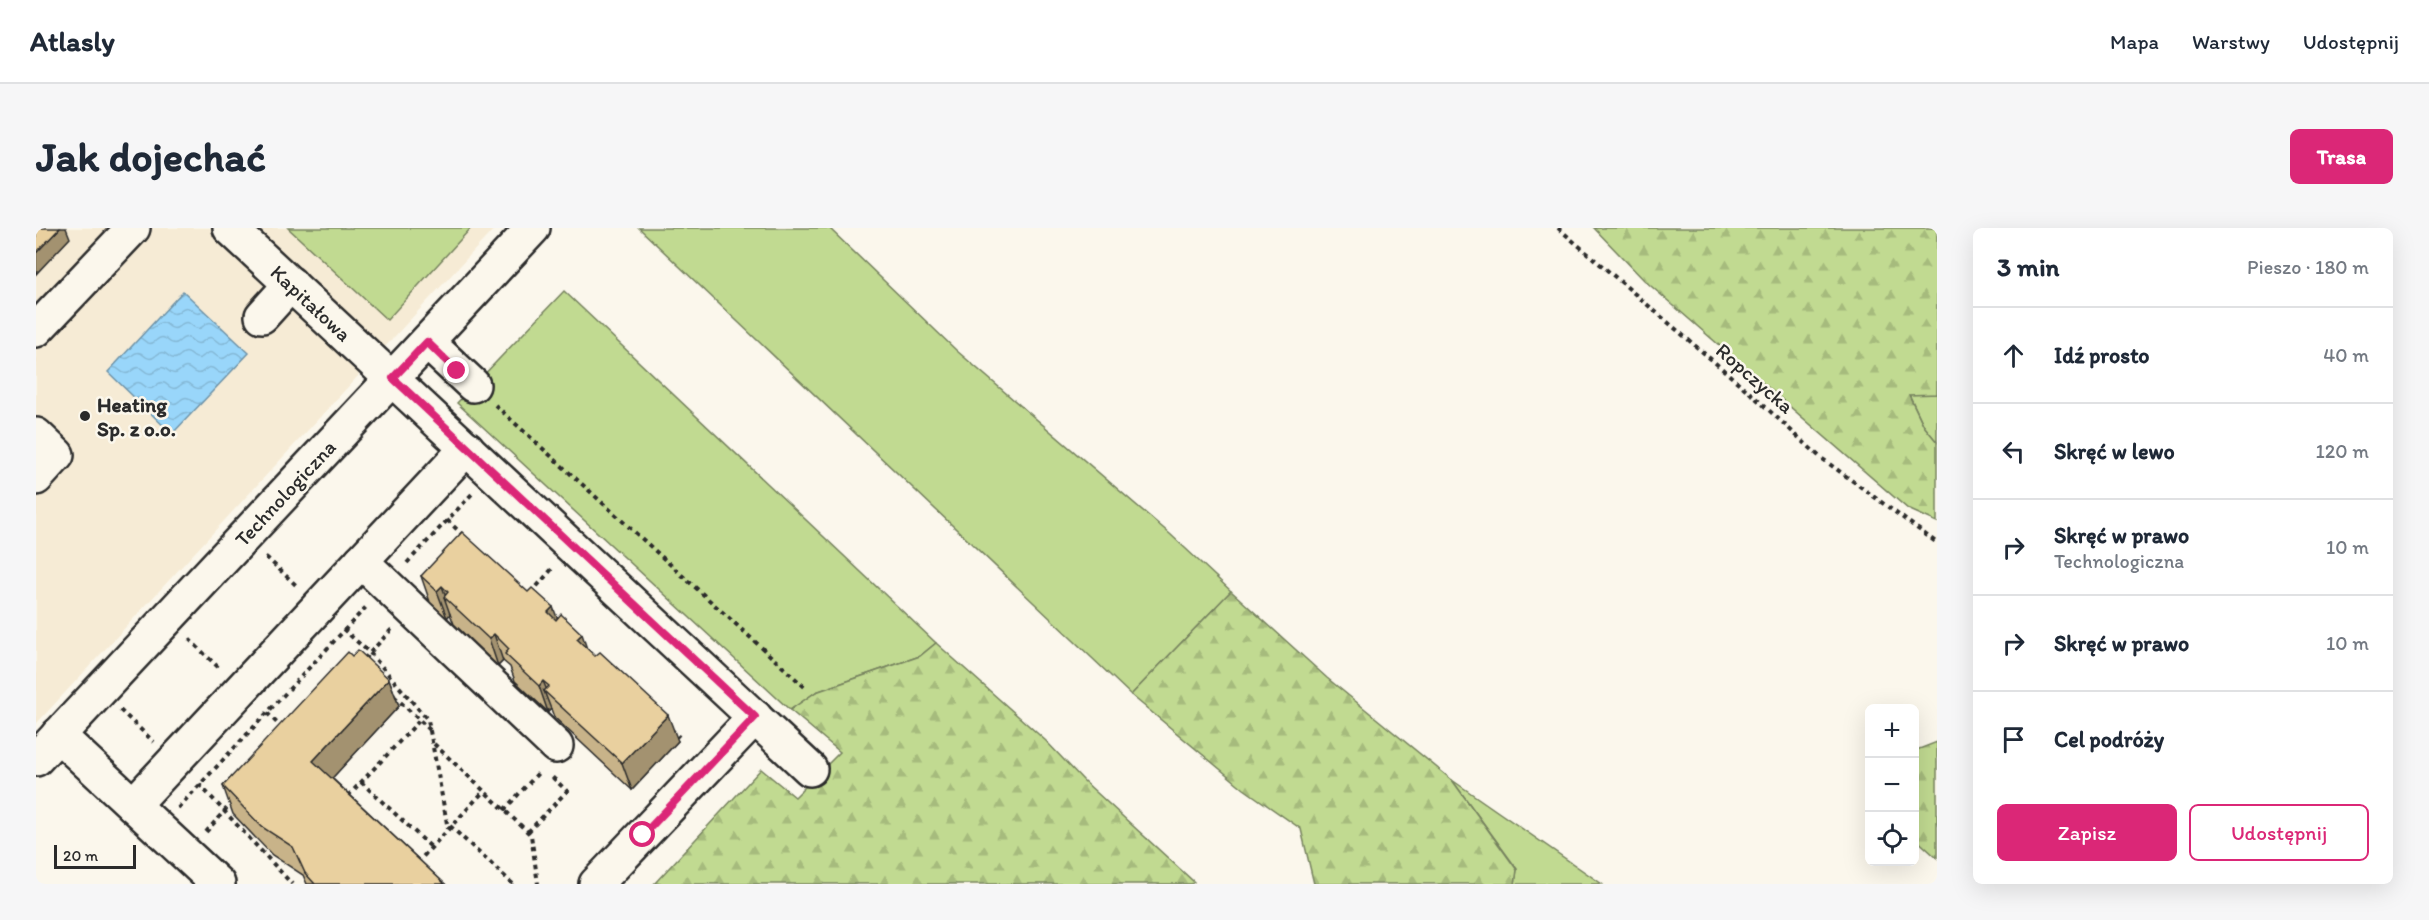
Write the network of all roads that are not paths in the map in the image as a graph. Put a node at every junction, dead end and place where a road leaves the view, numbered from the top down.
1 (133, 228) edge
2 (230, 228) edge
3 (533, 228) edge
4 (291, 284) junction
5 (262, 316) dead end
6 (36, 330) edge
7 (427, 342) junction
8 (393, 378) junction
9 (473, 385) road end
10 (36, 435) edge
11 (467, 448) junction
12 (36, 478) edge
13 (361, 561) junction
14 (755, 717) junction
15 (45, 743) edge
16 (553, 761) road end
17 (810, 769) dead end
18 (133, 805) junction
19 (218, 884) edge
20 (596, 884) edge

1 - 6 street
2 - 4 street, Kapitałowa
3 - 7 street, Technologiczna
4 - 5 street
4 - 8 street, Kapitałowa
7 - 8 street, Technologiczna
7 - 9 street
8 - 11 street, Kapitałowa
8 - 15 street, Technologiczna
10 - 12 street
11 - 13 street
11 - 14 street, Kapitałowa
13 - 16 street
13 - 18 street
14 - 17 street, Kapitałowa
14 - 20 street
15 - 18 street
18 - 19 street

